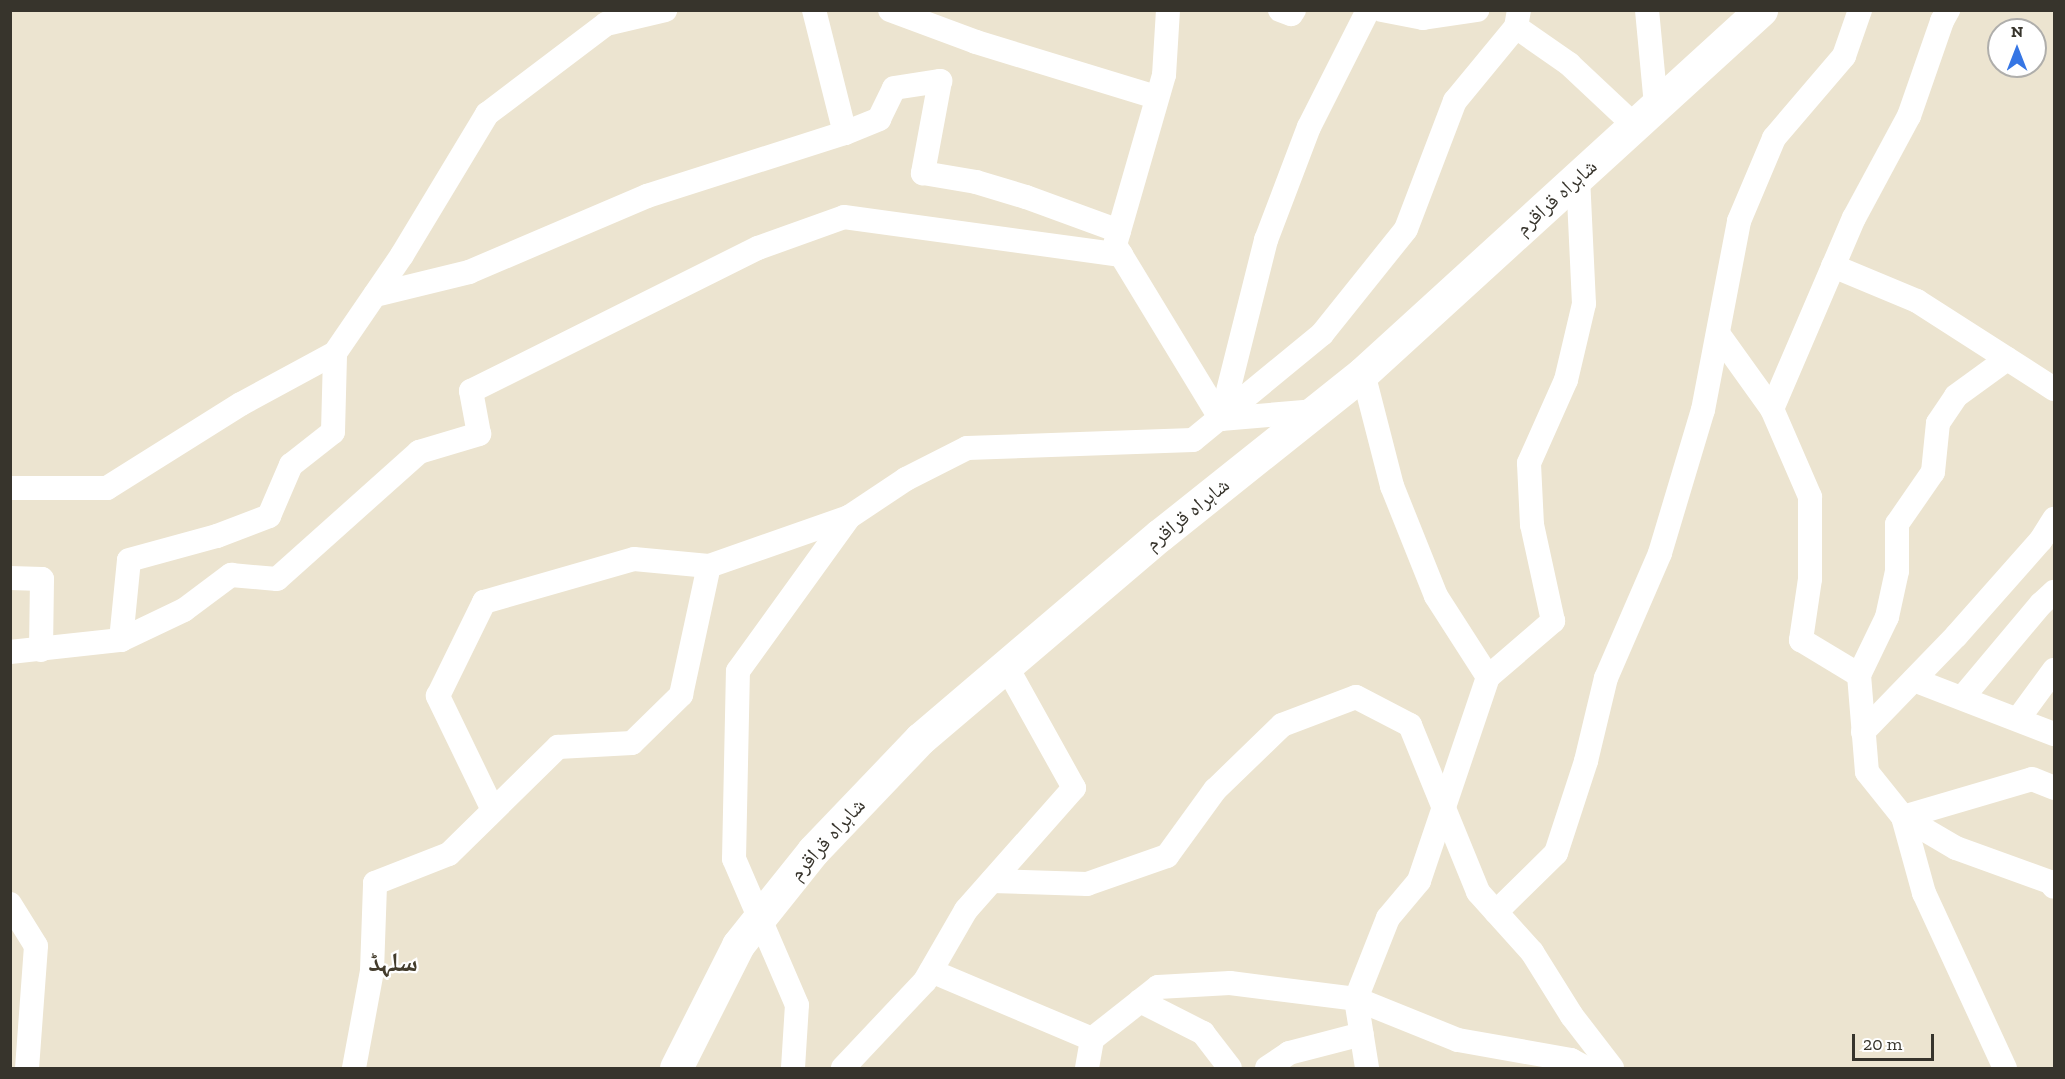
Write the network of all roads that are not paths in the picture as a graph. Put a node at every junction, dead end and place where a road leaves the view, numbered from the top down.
1 (666, 10) edge
2 (814, 10) edge
3 (890, 10) edge
4 (1168, 10) edge
5 (1280, 10) edge
6 (1294, 10) edge
7 (1368, 10) edge
8 (1382, 10) edge
9 (1477, 10) edge
10 (1647, 10) edge
11 (1761, 10) edge
12 (1860, 10) edge
13 (1948, 10) edge
14 (1518, 19) edge
15 (1156, 98) junction
16 (1646, 116) junction
17 (845, 133) junction
18 (1578, 178) junction
19 (1119, 231) junction
20 (1121, 255) junction
21 (1833, 266) junction
22 (375, 295) junction
23 (1719, 335) junction
24 (335, 353) junction
25 (2007, 359) junction
26 (1363, 373) junction
27 (2055, 389) edge
28 (1772, 409) junction
29 (1316, 411) junction
30 (1221, 419) junction
31 (10, 488) edge
32 (849, 517) junction
33 (2055, 519) edge
34 (709, 566) junction
35 (10, 578) edge
36 (2055, 592) edge
37 (121, 640) junction
38 (41, 650) junction
39 (10, 652) edge
40 (1006, 666) junction
41 (2055, 670) edge
42 (1859, 675) junction
43 (1488, 677) junction
44 (1914, 680) junction
45 (1962, 698) junction
46 (2018, 719) junction
47 (1863, 732) junction
48 (2054, 733) edge
49 (2055, 788) edge
50 (1442, 806) junction
51 (493, 810) junction
52 (1903, 817) junction
53 (992, 881) junction
54 (2055, 887) edge
55 (10, 904) edge
56 (1496, 912) junction
57 (761, 917) junction
58 (931, 971) junction
59 (1356, 999) junction
60 (1140, 1001) junction
61 (1362, 1034) junction
62 (1092, 1039) junction
63 (27, 1068) edge
64 (354, 1068) edge
65 (676, 1068) edge
66 (793, 1068) edge
67 (843, 1068) edge
68 (1087, 1068) edge
69 (1230, 1068) edge
70 (1267, 1068) edge
71 (1367, 1068) edge
72 (1586, 1068) edge
73 (1612, 1068) edge
74 (2005, 1068) edge

1 - 22 street
2 - 17 street
3 - 15 street
4 - 15 street
5 - 6 street
7 - 30 street
8 - 9 street
10 - 16 street
11 - 16 highway, شاہراہ قراقرم
12 - 23 street
13 - 21 street
14 - 16 street
14 - 30 street
15 - 19 street
16 - 18 highway, شاہراہ قراقرم
17 - 19 street
17 - 22 street
18 - 26 highway, شاہراہ قراقرم
18 - 43 street
19 - 20 street
20 - 30 street
20 - 37 street
21 - 25 street
21 - 28 street
22 - 24 street
23 - 28 street
23 - 56 street
24 - 31 street
24 - 37 street
25 - 27 street
25 - 42 street
26 - 29 highway, شاہراہ قراقرم
26 - 43 street
28 - 42 street
29 - 30 street
29 - 40 highway, شاہراہ قراقرم
30 - 32 street
32 - 34 street
32 - 57 street
33 - 44 street
34 - 51 street
34 - 51 street
35 - 38 street
36 - 45 street
37 - 38 street
38 - 39 street
40 - 53 street
40 - 57 highway, شاہراہ قراقرم
41 - 46 street
42 - 47 street
43 - 50 street
44 - 45 street
44 - 47 street
45 - 46 street
46 - 48 street
47 - 52 street
49 - 52 street
50 - 53 street
50 - 56 street
50 - 59 street
51 - 64 street
52 - 54 street
52 - 74 street
53 - 58 street
55 - 63 street
56 - 73 street
57 - 65 highway, شاہراہ قراقرم
57 - 66 street
58 - 62 street
58 - 67 street
59 - 60 street
59 - 61 street
59 - 72 street
60 - 62 street
60 - 69 street
61 - 70 street
61 - 71 street
62 - 68 street

